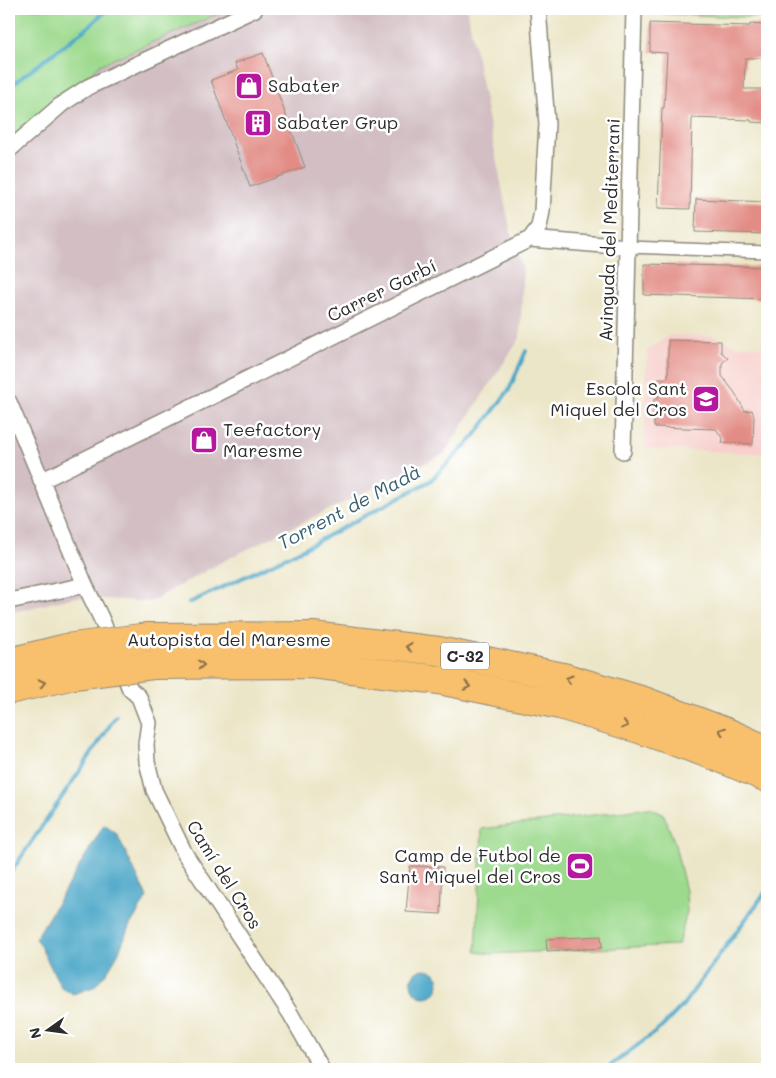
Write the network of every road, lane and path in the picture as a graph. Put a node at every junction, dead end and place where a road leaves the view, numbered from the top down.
1 (256, 9) edge
2 (538, 9) edge
3 (634, 9) edge
4 (9, 150) edge
5 (530, 239) junction
6 (628, 247) junction
7 (767, 252) edge
8 (9, 402) edge
9 (622, 452) dead end
10 (41, 481) junction
11 (84, 585) junction
12 (9, 601) edge
13 (9, 662) edge
14 (9, 690) edge
15 (767, 750) edge
16 (767, 778) edge
17 (322, 1069) edge

1 - 4 street
2 - 5 street
3 - 6 street, Avinguda del Mediterrani
5 - 6 street
5 - 10 street, Carrer Garbí
6 - 7 street
6 - 9 street, Avinguda del Mediterrani
8 - 10 street, Camí del Cros
10 - 11 street, Camí del Cros
11 - 12 street
11 - 17 street, Camí del Cros
15 -> 13 highway, Autopista del Maresme / C-32, bridge
14 -> 16 highway, Autopista del Maresme / C-32, bridge

